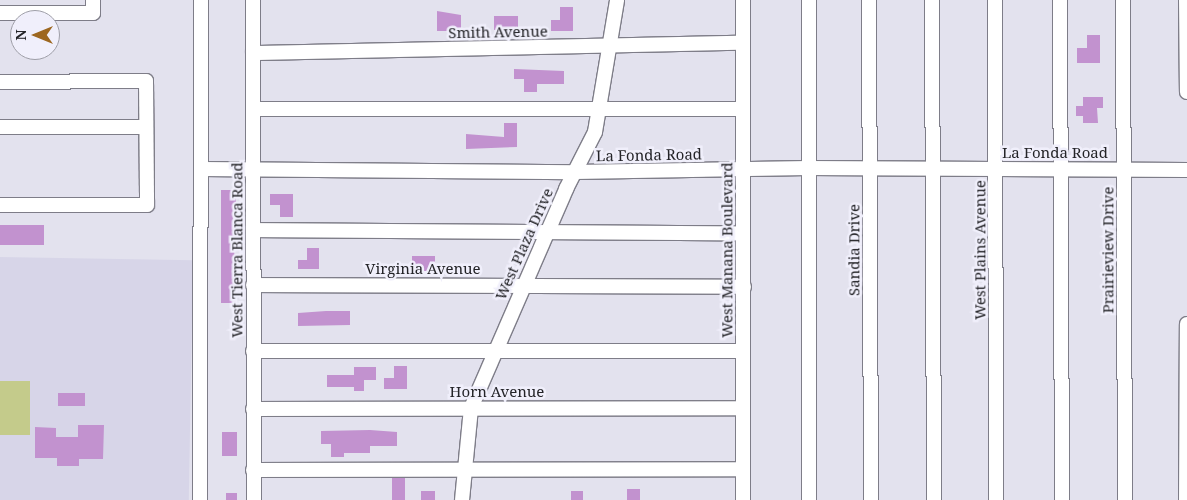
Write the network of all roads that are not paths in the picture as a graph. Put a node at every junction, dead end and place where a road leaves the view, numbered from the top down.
1 (93, 0) edge
2 (201, 0) edge
3 (253, 0) edge
4 (617, 0) edge
5 (742, 0) edge
6 (809, 0) edge
7 (869, 0) edge
8 (932, 0) edge
9 (995, 0) edge
10 (1060, 0) edge
11 (1124, 0) edge
12 (1186, 0) edge
13 (0, 13) edge
14 (742, 43) junction
15 (609, 46) junction
16 (253, 53) junction
17 (0, 82) edge
18 (1187, 92) edge
19 (599, 108) junction
20 (253, 109) junction
21 (743, 109) junction
22 (0, 128) edge
23 (146, 128) junction
24 (253, 168) junction
25 (808, 168) junction
26 (202, 169) junction
27 (743, 169) junction
28 (932, 169) junction
29 (997, 169) junction
30 (1061, 169) junction
31 (1124, 169) junction
32 (870, 170) junction
33 (1187, 170) edge
34 (574, 172) junction
35 (0, 205) edge
36 (253, 230) junction
37 (548, 232) junction
38 (743, 233) junction
39 (253, 285) junction
40 (523, 286) junction
41 (744, 287) junction
42 (1187, 324) edge
43 (743, 351) junction
44 (253, 352) junction
45 (494, 353) junction
46 (471, 408) junction
47 (742, 408) junction
48 (253, 409) junction
49 (742, 469) junction
50 (254, 470) junction
51 (464, 470) junction
52 (200, 500) edge
53 (254, 500) edge
54 (462, 500) edge
55 (743, 500) edge
56 (809, 500) edge
57 (870, 500) edge
58 (934, 500) edge
59 (996, 500) edge
60 (1062, 500) edge
61 (1125, 500) edge
62 (1186, 500) edge

1 - 13 street
2 - 26 street
3 - 16 street, West Tierra Blanca Road
4 - 15 street, West Plaza Drive
5 - 14 street, West Manana Boulevard
6 - 25 street
7 - 32 street, Sandia Drive
8 - 28 street
9 - 29 street, West Plains Avenue
10 - 30 street
11 - 31 street, Prairieview Drive
12 - 18 street
14 - 15 street, Smith Avenue
14 - 21 street, West Manana Boulevard
15 - 16 street, Smith Avenue
15 - 19 street, West Plaza Drive
16 - 20 street, West Tierra Blanca Road
17 - 23 street
19 - 20 street
19 - 21 street
19 - 34 street, West Plaza Drive
20 - 24 street, West Tierra Blanca Road
21 - 27 street, West Manana Boulevard
22 - 23 street
23 - 35 street
24 - 26 street, La Fonda Road
24 - 34 street, La Fonda Road
24 - 36 street, West Tierra Blanca Road
25 - 27 street, La Fonda Road
25 - 32 street, La Fonda Road
25 - 56 street
26 - 52 street
27 - 34 street, La Fonda Road
27 - 38 street, West Manana Boulevard
28 - 29 street, La Fonda Road
28 - 32 street, La Fonda Road
28 - 58 street
29 - 30 street, La Fonda Road
29 - 59 street, West Plains Avenue
30 - 31 street, La Fonda Road
30 - 60 street
31 - 33 street, La Fonda Road
31 - 61 street, Prairieview Drive
32 - 57 street, Sandia Drive
34 - 37 street, West Plaza Drive
36 - 37 street
36 - 39 street, West Tierra Blanca Road
37 - 38 street
37 - 40 street, West Plaza Drive
38 - 41 street, West Manana Boulevard
39 - 40 street, Virginia Avenue
39 - 44 street, West Tierra Blanca Road
40 - 41 street, Virginia Avenue
40 - 45 street, West Plaza Drive
41 - 43 street, West Manana Boulevard
42 - 62 street
43 - 45 street
43 - 47 street, West Manana Boulevard
44 - 45 street
44 - 48 street, West Tierra Blanca Road
45 - 46 street, West Plaza Drive
46 - 47 street, Horn Avenue
46 - 48 street, Horn Avenue
46 - 51 street, West Plaza Drive
47 - 49 street, West Manana Boulevard
48 - 50 street, West Tierra Blanca Road
49 - 51 street
49 - 55 street, West Manana Boulevard
50 - 51 street
50 - 53 street, West Tierra Blanca Road
51 - 54 street, West Plaza Drive

